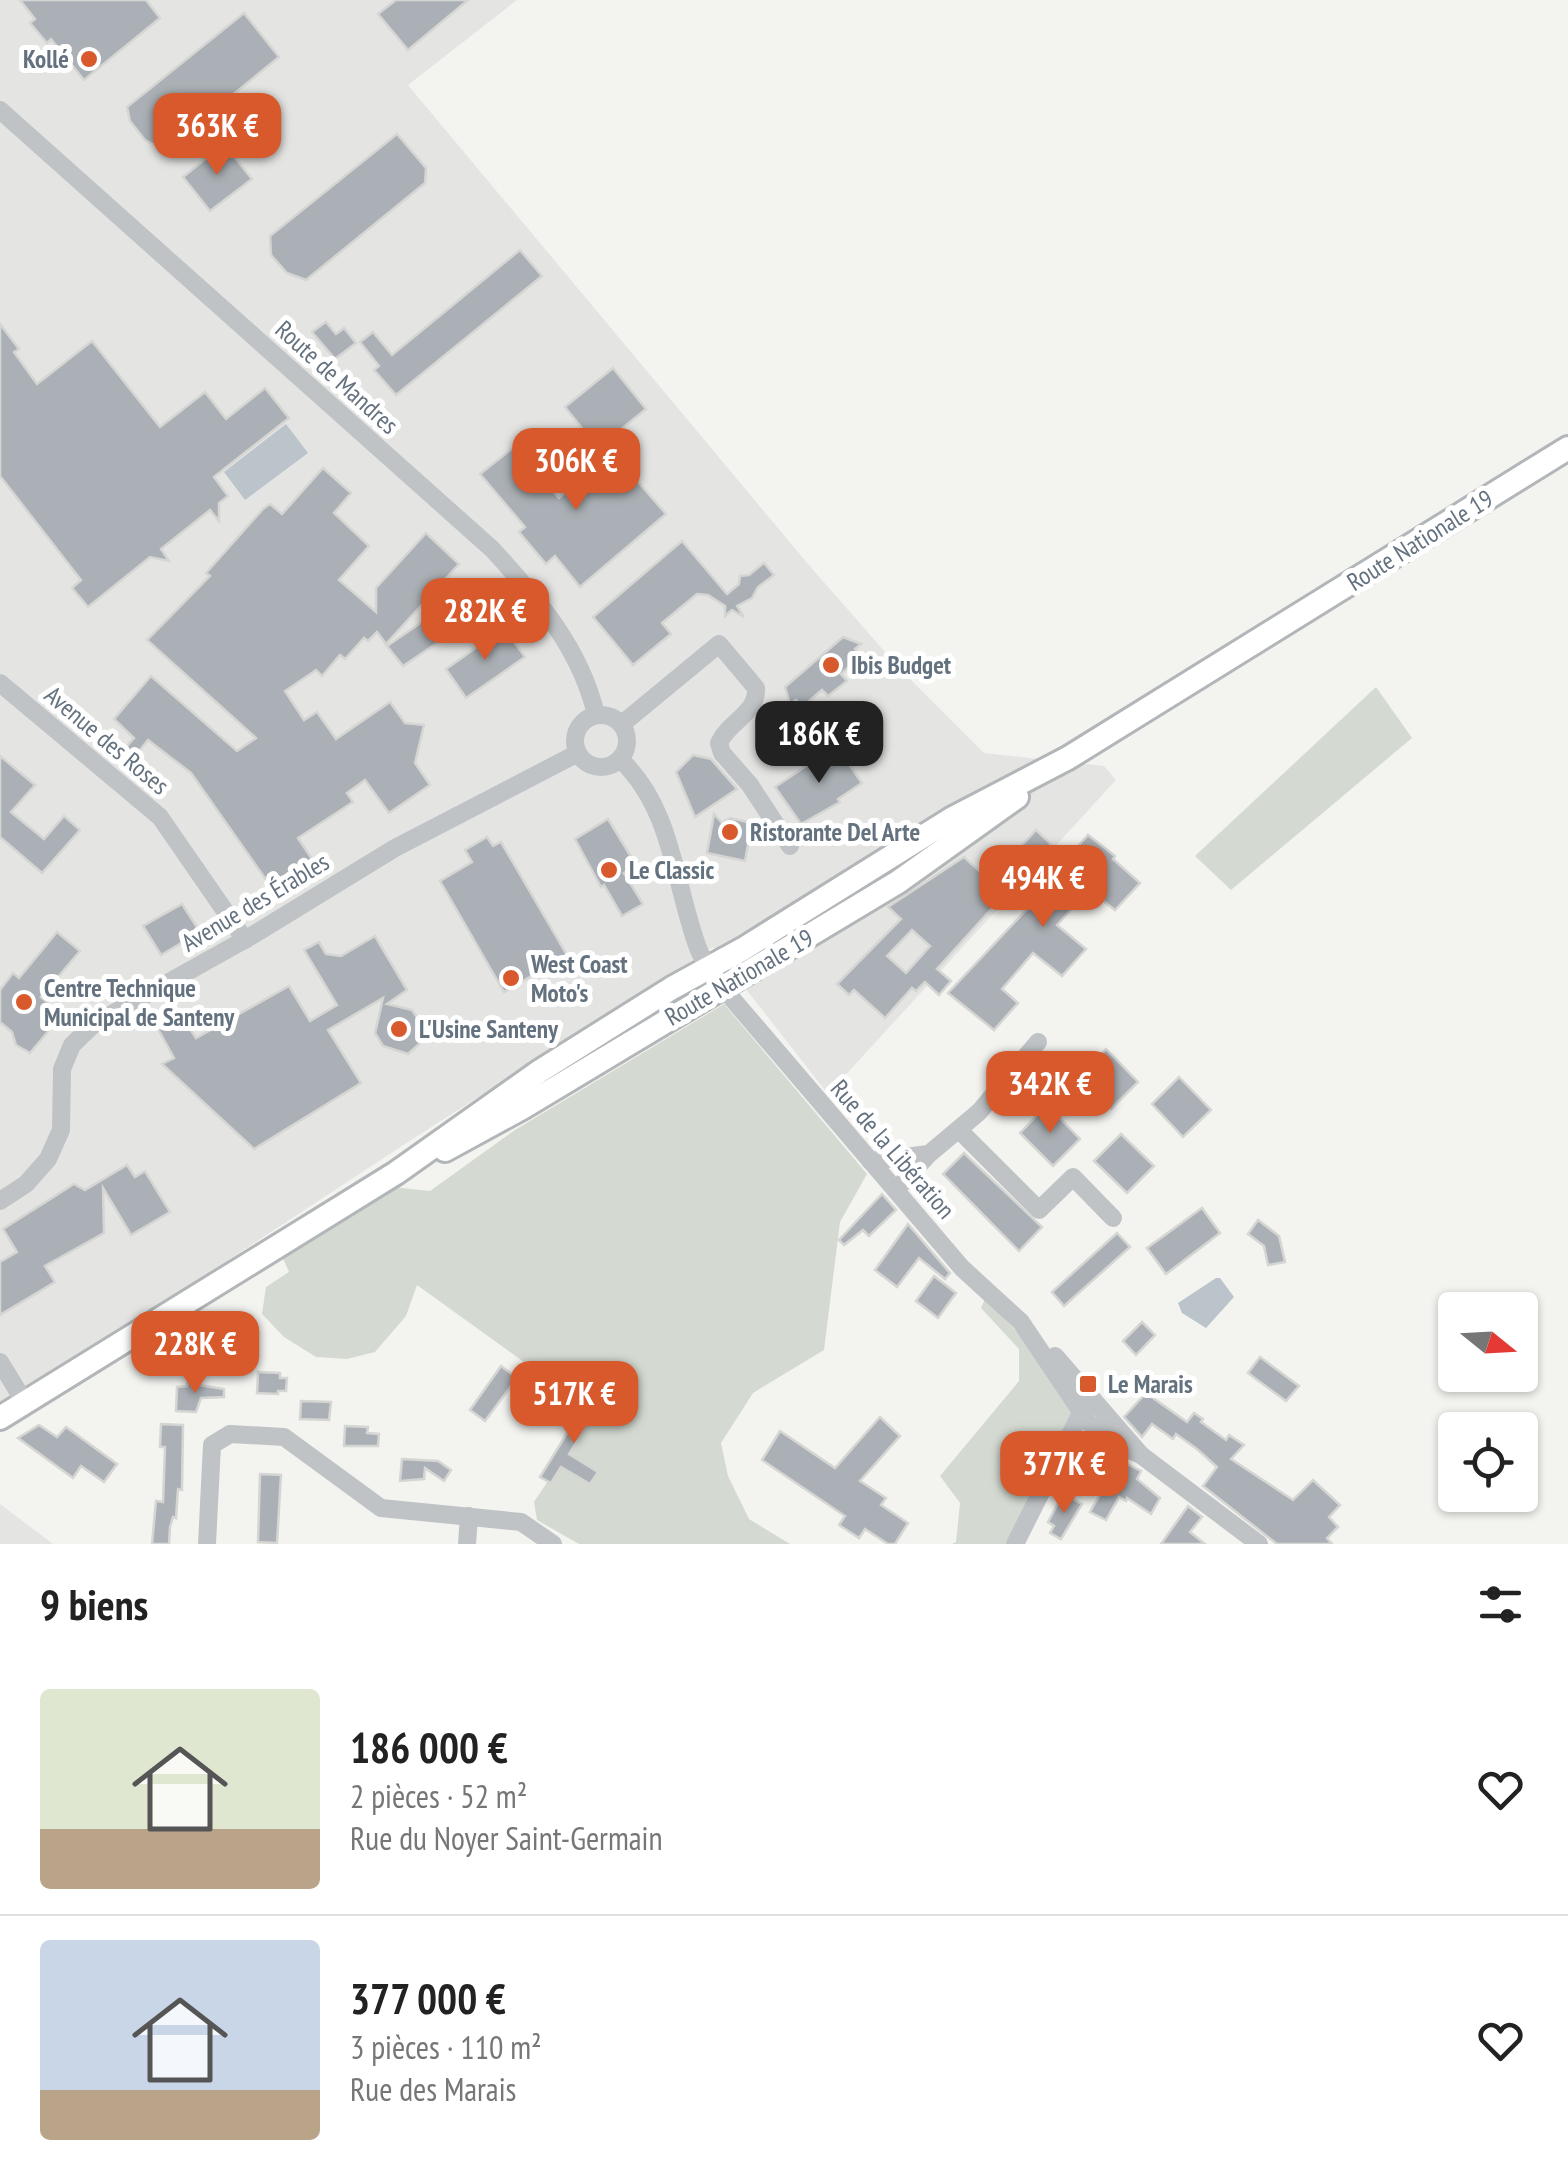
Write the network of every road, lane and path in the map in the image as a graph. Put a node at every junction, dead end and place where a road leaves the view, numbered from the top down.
1 (0, 110) edge
2 (1568, 448) edge
3 (0, 683) edge
4 (596, 715) junction
5 (622, 724) junction
6 (578, 753) junction
7 (1068, 758) junction
8 (621, 760) junction
9 (790, 846) dead end
10 (245, 940) junction
11 (708, 968) junction
12 (723, 988) junction
13 (1038, 1042) dead end
14 (959, 1130) junction
15 (929, 1154) junction
16 (870, 1161) junction
17 (396, 1174) junction
18 (896, 1190) junction
19 (0, 1200) edge
20 (1114, 1218) dead end
21 (0, 1362) edge
22 (25, 1403) junction
23 (1, 1416) edge
24 (1096, 1416) junction
25 (469, 1516) junction
26 (207, 1544) edge
27 (467, 1544) edge
28 (553, 1544) edge
29 (1015, 1544) edge
30 (1259, 1544) edge

1 - 4 street, Route de Mandres
2 - 7 main road, Route Nationale 19
3 - 10 street, Avenue des Roses
4 - 5 street
4 - 6 street
5 - 8 street
5 - 9 street
6 - 8 street
6 - 10 street, Avenue des Érables
7 - 11 main road, Route Nationale 19
7 - 12 main road, Route Nationale 19
8 - 11 street
10 - 19 street, Avenue des Érables
11 - 12 street
11 - 17 main road, Route Nationale 19
12 - 16 street, Rue de la Libération
12 - 17 main road, Route Nationale 19
13 - 14 street
14 - 15 street
14 - 20 street
15 - 16 street
15 - 18 street
16 - 18 street, Rue de la Libération
17 - 22 main road, Route Nationale 19
18 - 24 street, Rue de la Libération
21 - 22 street
22 - 23 main road, Route Nationale 19
24 - 29 street
24 - 30 street, Rue de la Libération
25 - 26 street
25 - 27 street
25 - 28 street

